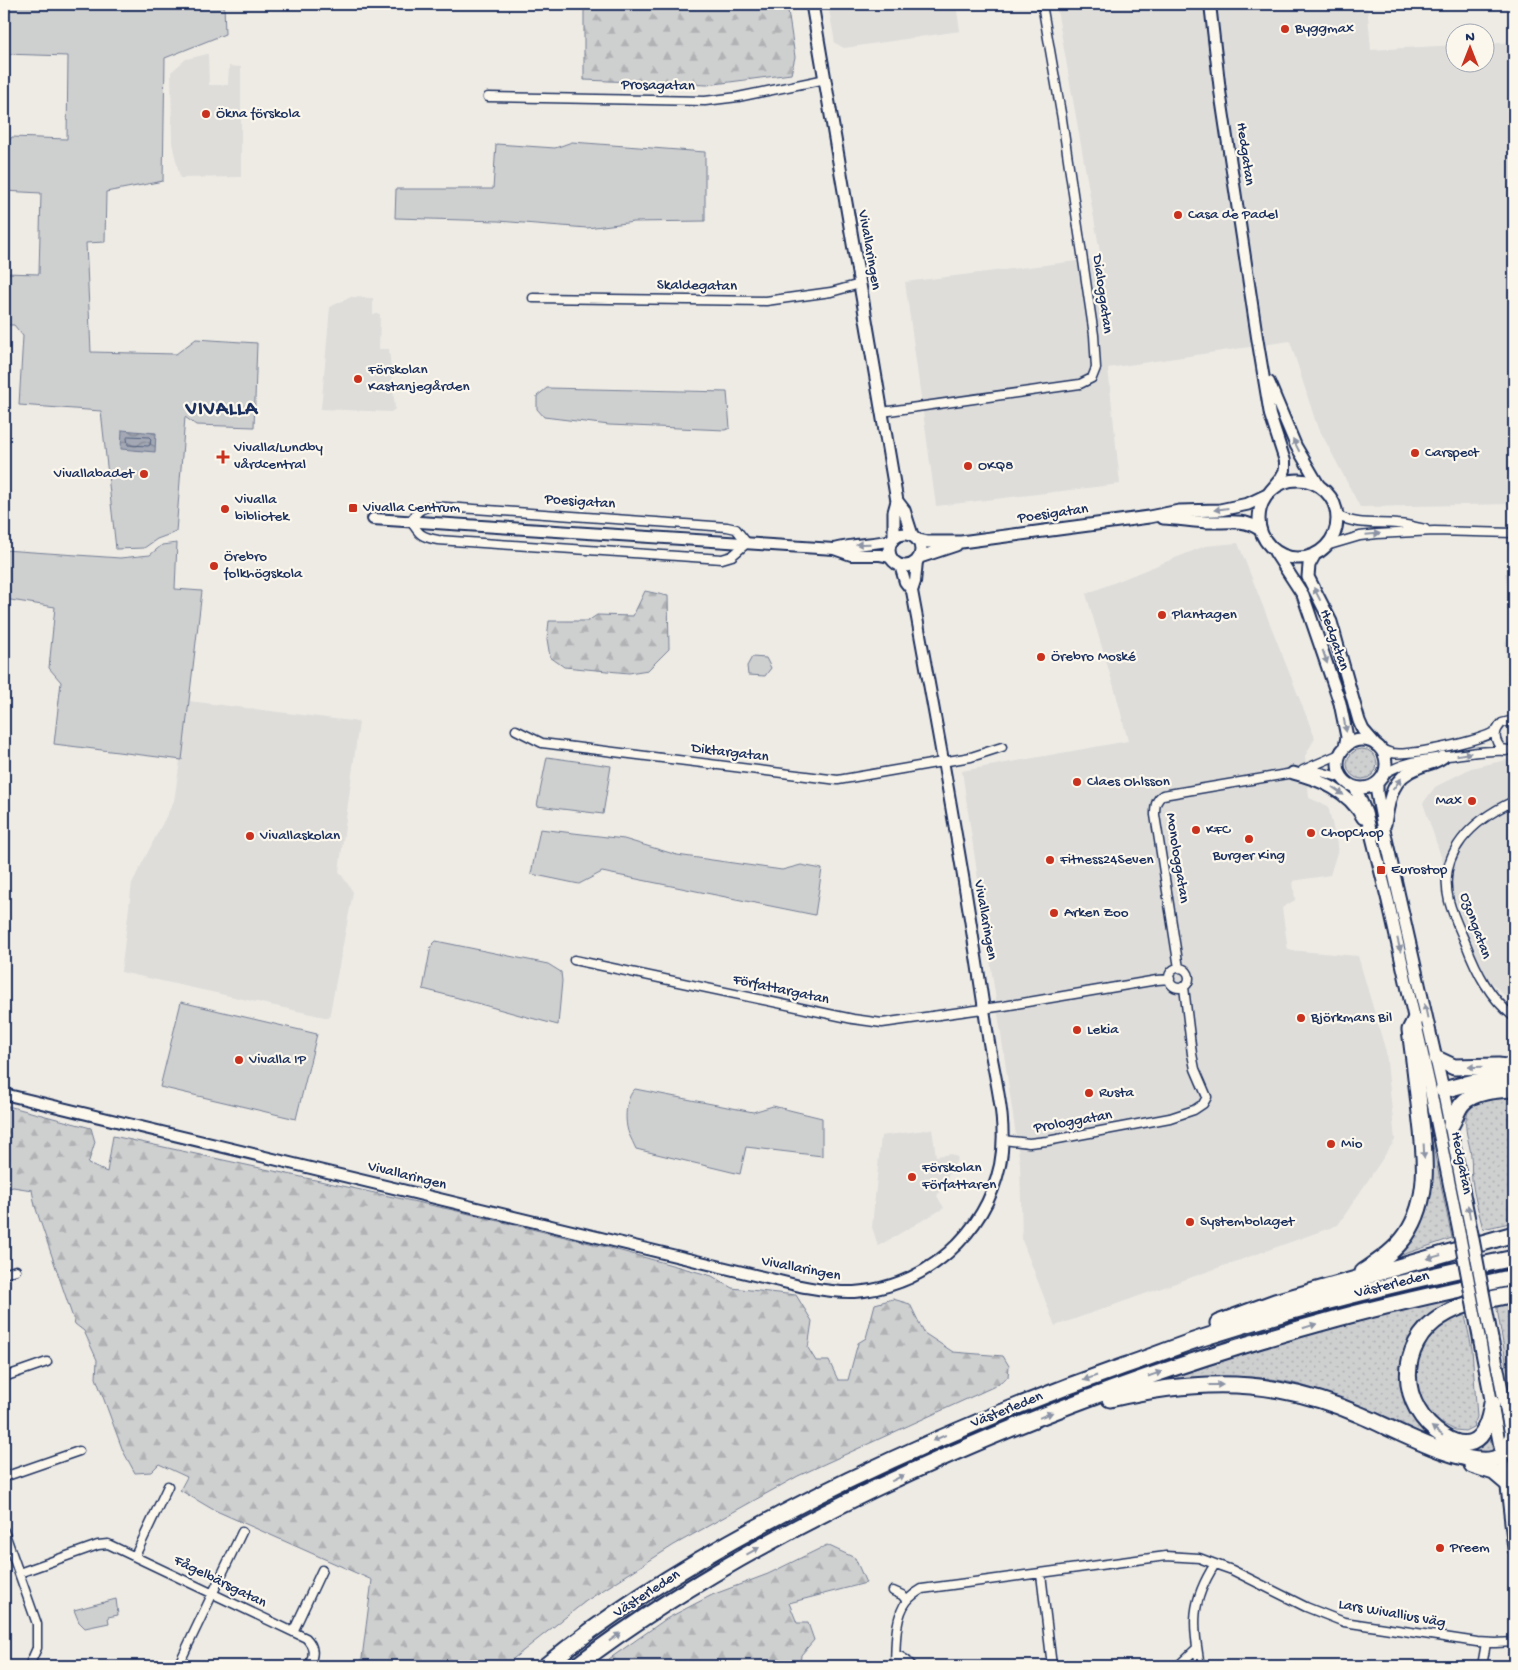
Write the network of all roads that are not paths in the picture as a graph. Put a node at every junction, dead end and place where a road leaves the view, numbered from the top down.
1 (812, 4) edge
2 (1042, 4) edge
3 (1210, 4) edge
4 (826, 79) junction
5 (488, 97) dead end
6 (860, 284) junction
7 (532, 298) dead end
8 (1263, 367) junction
9 (882, 412) junction
10 (1320, 487) junction
11 (1269, 492) junction
12 (897, 501) junction
13 (1337, 515) junction
14 (1149, 517) junction
15 (373, 519) dead end
16 (411, 521) junction
17 (1259, 529) junction
18 (1434, 531) junction
19 (1514, 533) edge
20 (915, 537) junction
21 (893, 539) junction
22 (961, 542) junction
23 (747, 543) junction
24 (1326, 546) junction
25 (834, 549) junction
26 (1274, 551) junction
27 (1315, 554) junction
28 (918, 559) junction
29 (896, 561) junction
30 (912, 591) junction
31 (1514, 720) edge
32 (516, 730) dead end
33 (1496, 731) junction
34 (1002, 747) dead end
35 (1378, 747) junction
36 (1342, 750) junction
37 (1510, 751) edge
38 (1443, 757) junction
39 (942, 762) junction
40 (1293, 773) junction
41 (1342, 778) junction
42 (1380, 779) junction
43 (1355, 787) junction
44 (1514, 801) edge
45 (1384, 830) junction
46 (1370, 831) junction
47 (574, 960) dead end
48 (1179, 968) junction
49 (1170, 979) junction
50 (1184, 987) junction
51 (984, 1008) junction
52 (1514, 1016) edge
53 (1415, 1020) junction
54 (1437, 1059) junction
55 (1514, 1068) edge
56 (1514, 1078) edge
57 (1514, 1089) edge
58 (1437, 1091) junction
59 (4, 1094) edge
60 (1451, 1125) junction
61 (1003, 1140) junction
62 (1514, 1234) edge
63 (1514, 1258) edge
64 (16, 1270) dead end
65 (4, 1274) edge
66 (1514, 1278) edge
67 (1351, 1280) junction
68 (1514, 1294) edge
69 (47, 1362) dead end
70 (1136, 1362) junction
71 (4, 1377) edge
72 (1093, 1397) junction
73 (1492, 1403) junction
74 (1509, 1447) edge
75 (79, 1451) dead end
76 (1465, 1457) junction
77 (4, 1477) edge
78 (1506, 1481) junction
79 (168, 1486) dead end
80 (4, 1531) edge
81 (242, 1532) dead end
82 (1514, 1549) edge
83 (135, 1556) junction
84 (1215, 1564) junction
85 (322, 1570) dead end
86 (19, 1573) junction
87 (1041, 1574) junction
88 (893, 1591) dead end
89 (212, 1593) junction
90 (907, 1601) junction
91 (293, 1632) junction
92 (1486, 1642) junction
93 (1514, 1642) edge
94 (1197, 1648) junction
95 (896, 1654) junction
96 (29, 1666) edge
97 (178, 1666) edge
98 (309, 1666) edge
99 (545, 1666) edge
100 (576, 1666) edge
101 (895, 1666) edge
102 (912, 1666) edge
103 (1052, 1666) edge
104 (1178, 1666) edge
105 (1200, 1666) edge
106 (1482, 1666) edge

1 - 4 main road, Vivallaringen
2 - 9 street, Dialoggatan
3 - 8 street, Hedgatan
4 - 5 street, Prosagatan
4 - 6 main road, Vivallaringen
6 - 7 street, Skaldegatan
6 - 9 main road, Vivallaringen
10 -> 8 street, Hedgatan
8 - 11 street, Hedgatan
9 - 12 main road, Vivallaringen
10 - 11 main road
10 - 13 main road
11 -> 14 main road, Poesigatan
11 - 17 main road
12 - 20 main road, Vivallaringen
12 - 21 main road, Vivallaringen
13 - 18 street
13 - 24 main road
14 - 17 main road, Poesigatan
14 - 22 main road, Poesigatan
15 - 16 street, Poesigatan
16 - 23 street, Poesigatan
16 - 23 street, Poesigatan
16 - 23 street
17 - 26 main road
18 - 19 street
24 -> 18 street
20 - 21 main road
20 - 22 main road, Poesigatan
20 - 28 main road
21 -> 25 street, Poesigatan
21 - 29 main road
22 - 28 main road, Poesigatan
23 - 25 street, Poesigatan
24 - 27 main road
25 - 29 street, Poesigatan
26 - 27 main road
26 -> 36 main road, Hedgatan
35 -> 27 main road, Hedgatan
28 - 29 main road
28 - 30 street, Vivallaringen
29 - 30 street, Vivallaringen
30 - 39 street, Vivallaringen
31 - 33 street
32 - 39 street, Diktargatan
33 - 35 street
33 - 37 street
34 - 39 street, Diktargatan
35 - 36 main road
35 - 42 main road
36 - 40 street, Monologgatan
36 - 41 main road
38 -> 37 street
38 - 42 street
45 -> 38 main road
39 - 51 street, Vivallaringen
40 - 41 street, Monologgatan
40 -> 46 main road
40 - 48 street, Monologgatan
41 - 43 main road
42 - 43 main road
42 - 45 main road, Hedgatan
43 - 46 main road, Hedgatan
44 - 52 street, Ozongatan
54 -> 45 main road, Hedgatan
46 -> 53 main road, Hedgatan
47 - 51 street, Författargatan
48 - 49 street
48 - 50 street
49 - 50 street
49 - 51 street
50 - 61 street, Prologgatan
51 - 61 street, Vivallaringen
53 - 58 main road, Hedgatan
53 -> 67 highway
55 -> 54 highway
54 - 58 main road, Hedgatan
56 - 58 highway
57 - 60 highway
58 - 60 main road, Hedgatan
58 - 73 main road, Hedgatan, bridge
59 - 61 street, Vivallaringen
74 -> 60 main road, Hedgatan, bridge
62 -> 67 highway
63 - 70 highway, Västerleden
64 - 65 street
72 -> 66 highway, Västerleden
67 - 70 highway
73 -> 68 highway
69 - 71 street
70 -> 99 highway, Västerleden
72 -> 76 highway
100 -> 72 highway, Västerleden
73 - 74 main road, Hedgatan
74 - 76 highway
74 - 78 main road, Hedgatan
75 - 77 street
76 - 78 highway
78 - 82 main road, Hedgatan
79 - 83 street
80 - 86 street
81 - 89 street
83 - 86 street, Fågelbärsgatan
83 - 89 street, Fågelbärsgatan
84 - 87 street, Lars Wivallius väg
84 - 92 street, Lars Wivallius väg
84 - 94 street
85 - 91 street
86 - 96 street
87 - 90 street, Lars Wivallius väg
87 - 103 street
88 - 90 street
89 - 91 street, Fågelbärsgatan
89 - 97 street
90 - 95 street
91 - 98 street, Fågelbärsgatan
92 - 93 street, Lars Wivallius väg
92 - 106 street
94 - 104 street
94 - 105 street
95 - 101 street
95 - 102 street

